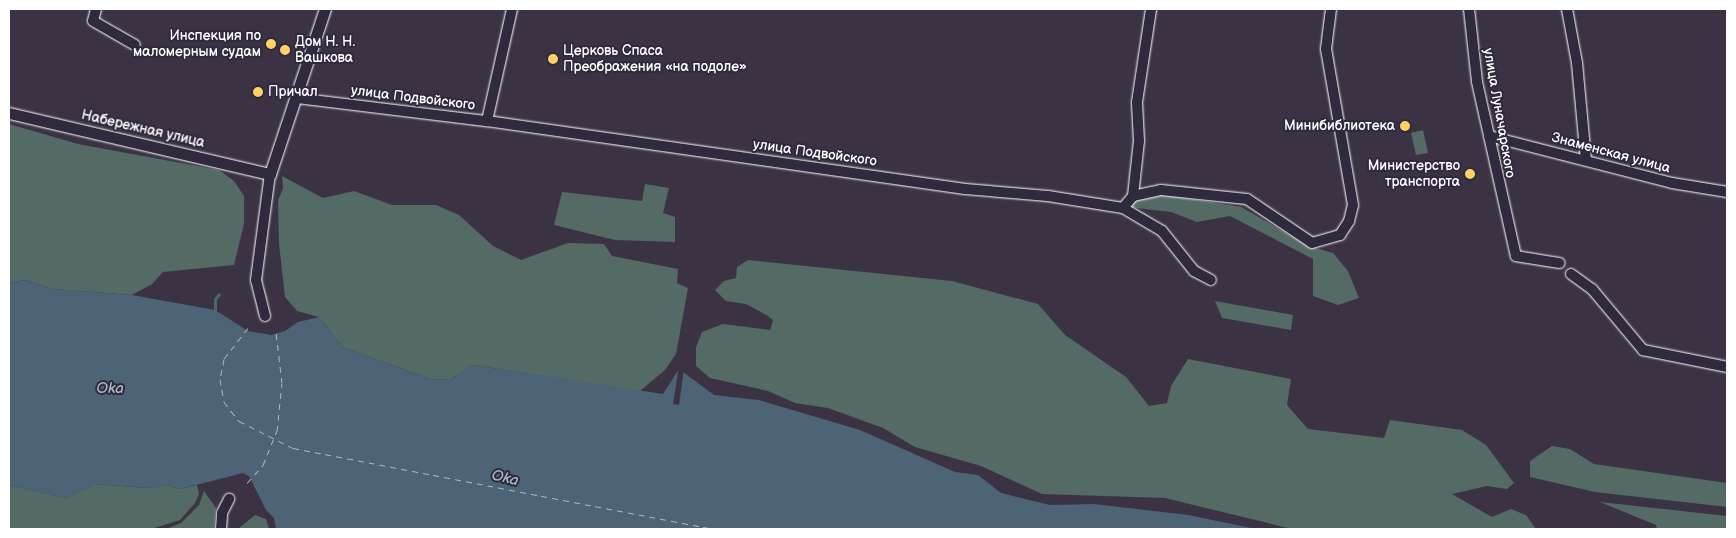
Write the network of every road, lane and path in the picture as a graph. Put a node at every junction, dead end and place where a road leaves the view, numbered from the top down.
1 (96, 9) edge
2 (325, 9) edge
3 (512, 9) edge
4 (1150, 9) edge
5 (1331, 9) edge
6 (1469, 9) edge
7 (1567, 9) edge
8 (136, 45) dead end
9 (296, 98) junction
10 (9, 113) edge
11 (487, 121) junction
12 (1489, 136) junction
13 (1586, 160) junction
14 (270, 174) junction
15 (1727, 192) edge
16 (1132, 196) junction
17 (1123, 208) junction
18 (1559, 263) dead end
19 (1571, 274) dead end
20 (1211, 280) dead end
21 (265, 316) dead end
22 (1727, 367) edge
23 (229, 499) dead end
24 (221, 529) edge

1 - 8 street
2 - 9 street
3 - 11 street
4 - 16 street
5 - 16 street
6 - 12 street, улица Луначарского
7 - 13 street
9 - 11 street, улица Подвойского
9 - 14 street
10 - 14 street, Набережная улица
11 - 17 street, улица Подвойского
12 - 13 street, Знаменская улица
12 - 18 street, улица Луначарского
13 - 15 street, Знаменская улица
14 - 21 street
16 - 17 street
17 - 20 street
19 - 22 street
23 - 24 street

